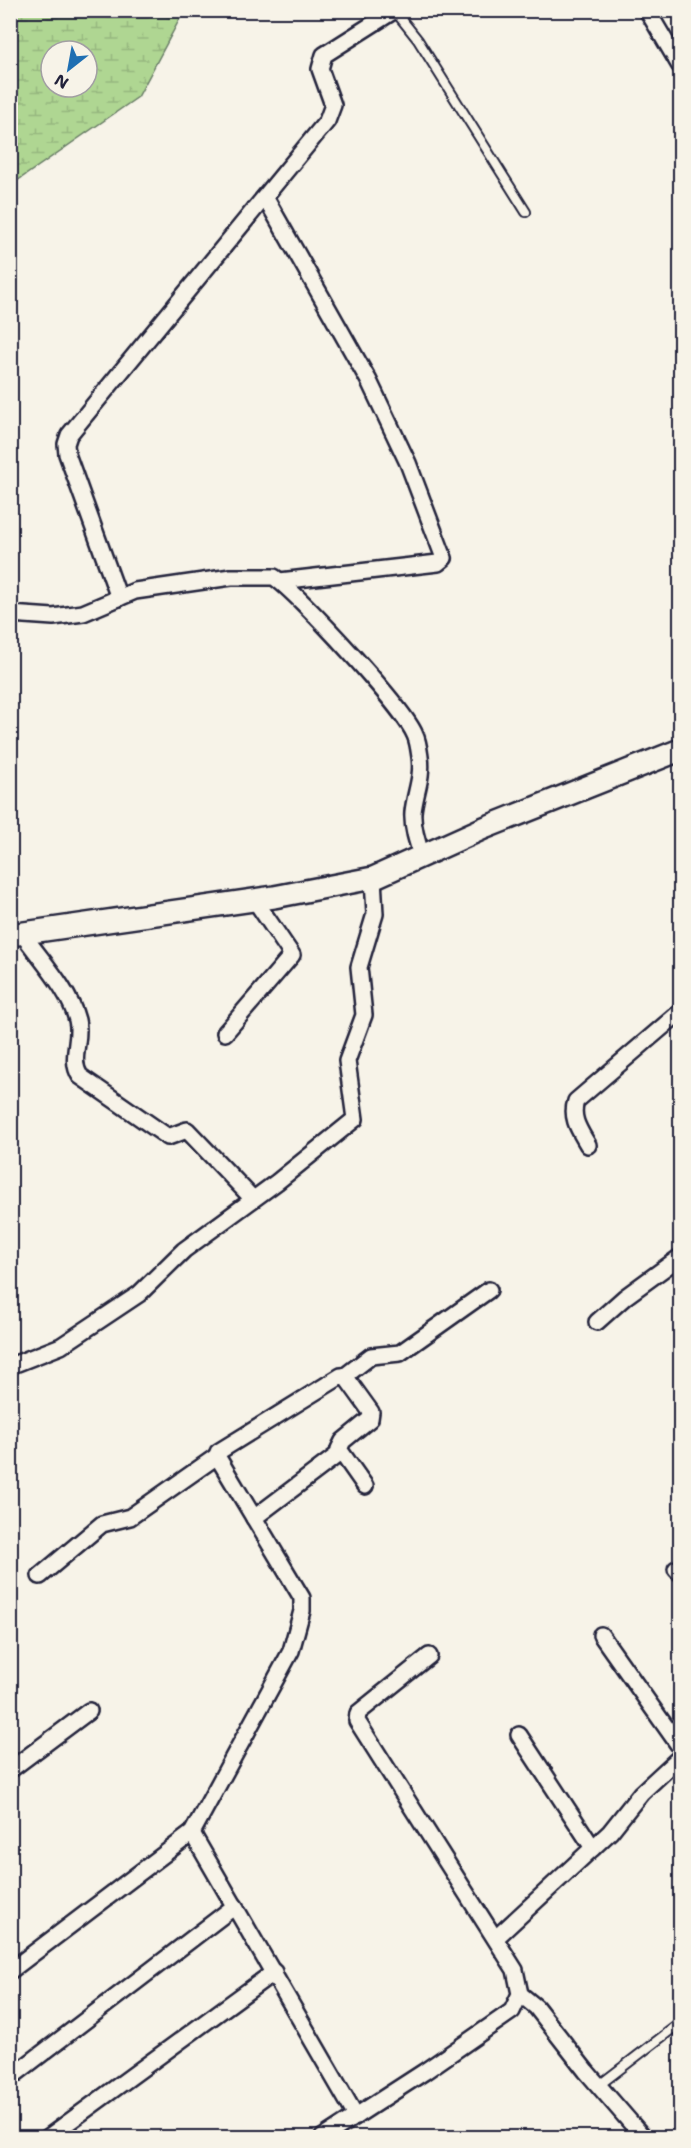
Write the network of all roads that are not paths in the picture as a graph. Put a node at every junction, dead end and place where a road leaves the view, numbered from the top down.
1 (647, 10) edge
2 (395, 11) edge
3 (681, 66) edge
4 (265, 197) junction
5 (526, 212) dead end
6 (280, 581) junction
7 (119, 598) junction
8 (10, 614) edge
9 (681, 750) edge
10 (422, 856) junction
11 (373, 878) junction
12 (254, 900) junction
13 (16, 934) edge
14 (681, 1012) edge
15 (225, 1033) dead end
16 (588, 1145) dead end
17 (253, 1199) junction
18 (681, 1257) edge
19 (489, 1290) dead end
20 (597, 1322) dead end
21 (10, 1366) edge
22 (345, 1376) junction
23 (340, 1453) junction
24 (217, 1456) junction
25 (365, 1486) dead end
26 (254, 1518) junction
27 (40, 1576) dead end
28 (601, 1635) dead end
29 (429, 1656) dead end
30 (89, 1711) dead end
31 (519, 1735) dead end
32 (681, 1747) edge
33 (681, 1757) edge
34 (10, 1770) edge
35 (192, 1833) junction
36 (593, 1848) junction
37 (235, 1906) junction
38 (496, 1938) junction
39 (10, 1971) edge
40 (274, 1972) junction
41 (520, 1994) junction
42 (681, 2023) edge
43 (10, 2078) edge
44 (598, 2086) junction
45 (356, 2116) junction
46 (47, 2138) edge
47 (322, 2138) edge
48 (644, 2138) edge

1 - 3 street
2 - 4 street
2 - 5 lane
4 - 6 street
4 - 7 street
6 - 7 street
6 - 10 street
7 - 8 street
9 - 10 street
10 - 11 street
11 - 12 street
11 - 17 street
12 - 13 street
12 - 15 street
13 - 17 street
14 - 16 street
17 - 21 street
18 - 20 street
19 - 22 street
22 - 23 street
22 - 24 street
23 - 25 street
23 - 26 street
24 - 26 street
24 - 27 street
26 - 35 street
28 - 32 street
29 - 38 street
30 - 34 street
31 - 36 street
33 - 36 street
35 - 37 street
35 - 39 street
36 - 38 street
37 - 40 street
37 - 43 street
38 - 41 street
40 - 45 street
40 - 46 street
41 - 44 street
41 - 45 street
42 - 44 lane
44 - 48 street
45 - 47 street

